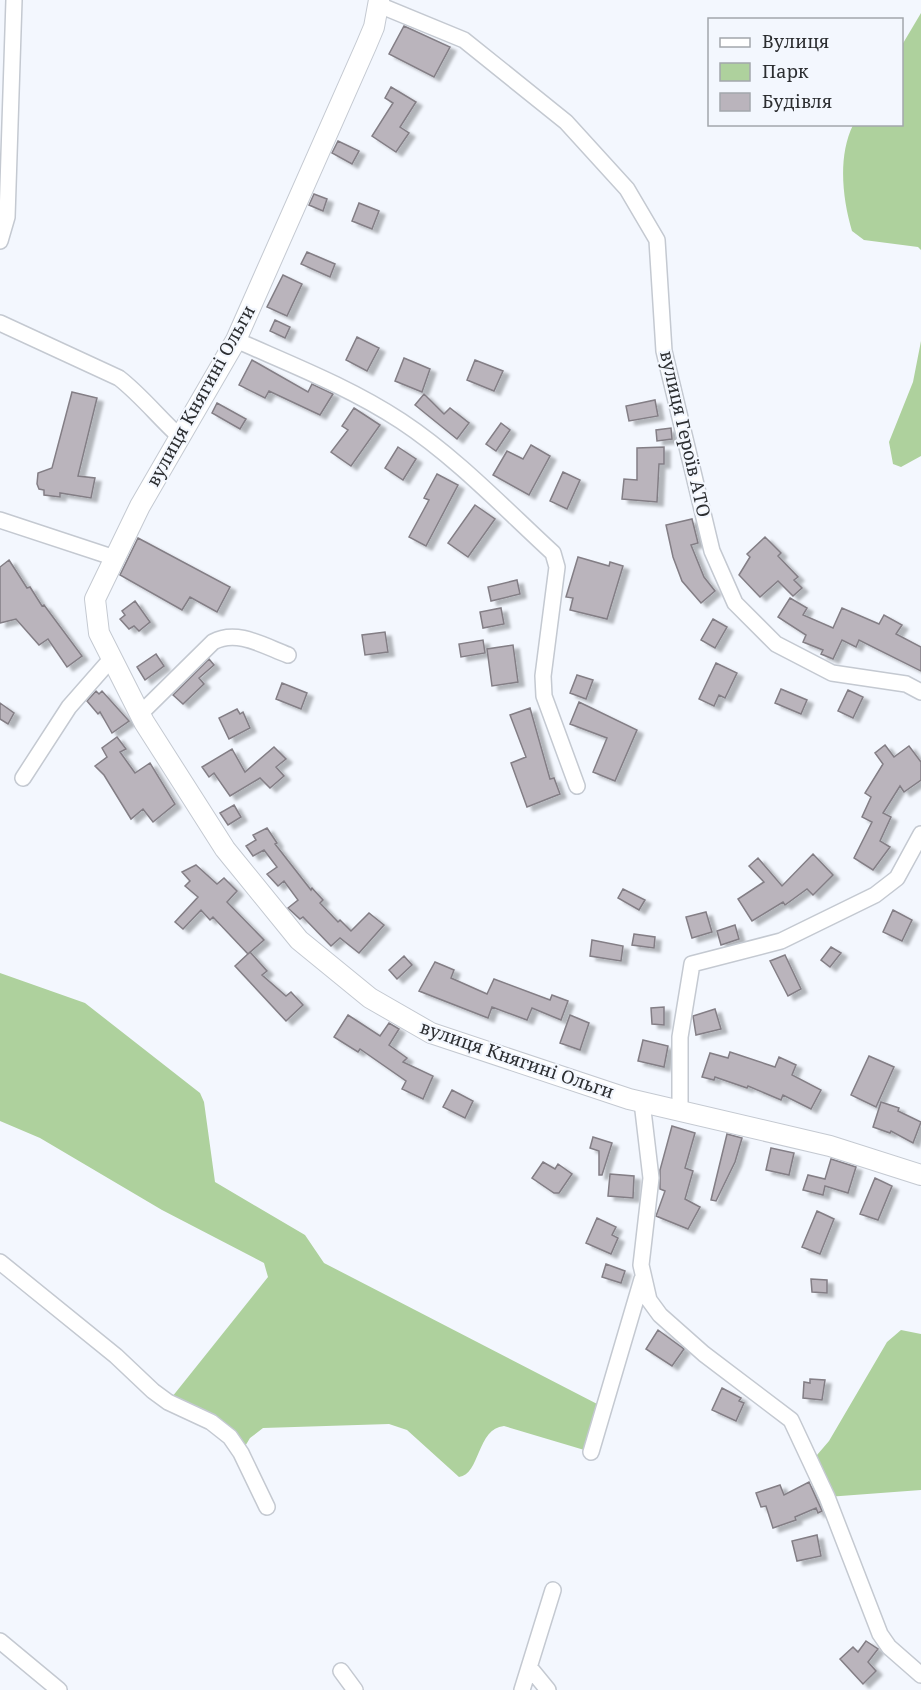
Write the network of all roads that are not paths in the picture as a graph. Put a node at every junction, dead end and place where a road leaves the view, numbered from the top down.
1 (14, 0) edge
2 (379, 2) edge
3 (0, 241) edge
4 (0, 323) edge
5 (236, 340) junction
6 (180, 437) junction
7 (0, 520) edge
8 (115, 558) junction
9 (288, 655) dead end
10 (112, 658) junction
11 (921, 692) edge
12 (140, 714) junction
13 (22, 778) dead end
14 (577, 786) dead end
15 (921, 834) edge
16 (642, 1102) junction
17 (680, 1111) junction
18 (921, 1174) edge
19 (0, 1262) edge
20 (642, 1279) junction
21 (591, 1452) dead end
22 (267, 1507) dead end
23 (553, 1590) dead end
24 (0, 1641) edge
25 (531, 1668) junction
26 (341, 1671) dead end
27 (921, 1675) edge
28 (59, 1690) edge
29 (355, 1690) edge
30 (522, 1690) edge
31 (548, 1690) edge

1 - 3 street
2 - 5 street, вулиця Княгині Ольги
2 - 11 street, вулиця Героїв АТО
4 - 6 street
5 - 6 street, вулиця Княгині Ольги
5 - 14 street
6 - 8 street, вулиця Княгині Ольги
7 - 8 street
8 - 10 street, вулиця Княгині Ольги
9 - 12 street
10 - 12 street, вулиця Княгині Ольги
10 - 13 street
12 - 16 street, вулиця Княгині Ольги
15 - 17 street
16 - 17 street, вулиця Княгині Ольги
16 - 20 street
17 - 18 street, вулиця Княгині Ольги
19 - 22 street
20 - 21 street
20 - 27 street
23 - 25 street
24 - 28 street
25 - 30 street
25 - 31 street
26 - 29 street

